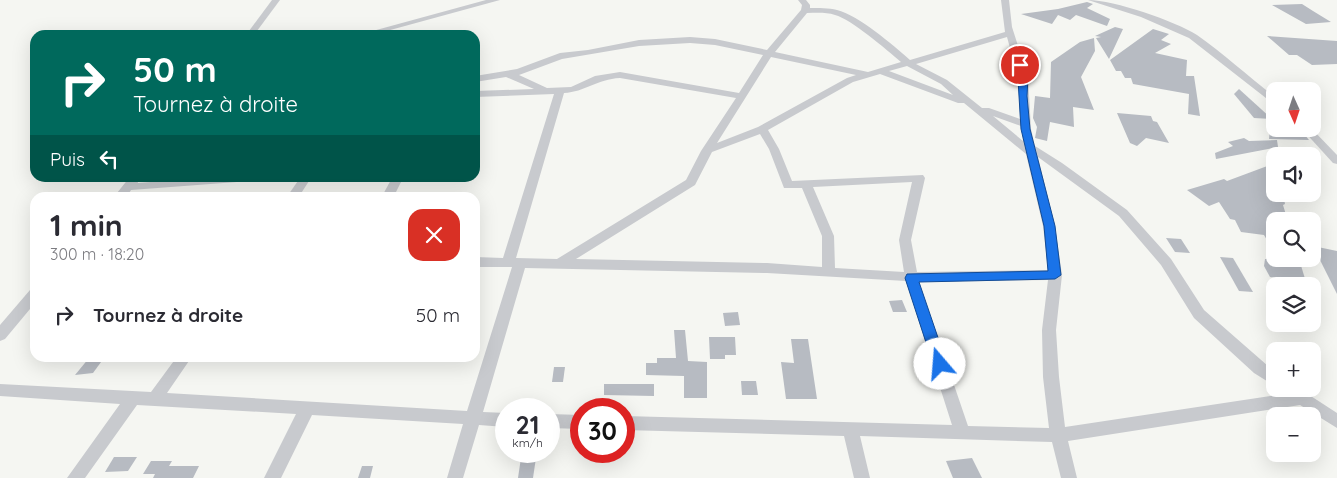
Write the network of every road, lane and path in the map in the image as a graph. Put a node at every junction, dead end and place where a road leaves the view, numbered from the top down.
1 (276, 0) edge
2 (496, 0) edge
3 (1005, 0) edge
4 (1092, 0) edge
5 (804, 5) edge
6 (254, 30) edge
7 (381, 30) edge
8 (1010, 33) junction
9 (767, 54) junction
10 (908, 63) junction
11 (882, 72) junction
12 (869, 74) junction
13 (508, 75) junction
14 (480, 79) edge
15 (560, 91) junction
16 (545, 92) junction
17 (480, 94) edge
18 (1266, 95) edge
19 (742, 96) junction
20 (977, 107) junction
21 (1025, 124) junction
22 (762, 129) junction
23 (1315, 138) edge
24 (1031, 150) junction
25 (706, 151) junction
26 (1337, 161) edge
27 (133, 182) edge
28 (806, 184) junction
29 (124, 192) edge
30 (480, 262) edge
31 (514, 263) junction
32 (558, 264) junction
33 (830, 272) junction
34 (1055, 275) junction
35 (911, 278) junction
36 (30, 300) edge
37 (0, 335) edge
38 (181, 362) edge
39 (1266, 374) edge
40 (0, 390) edge
41 (132, 398) junction
42 (1303, 398) joint
43 (155, 400) junction
44 (307, 409) junction
45 (473, 419) junction
46 (495, 420) edge
47 (1337, 421) edge
48 (635, 423) edge
49 (850, 429) junction
50 (963, 432) junction
51 (1058, 435) junction
52 (75, 478) edge
53 (272, 478) edge
54 (455, 478) edge
55 (862, 478) edge
56 (1069, 478) edge

1 - 6 street
2 - 7 street
3 - 8 street
4 - 18 street
5 - 9 street
5 - 10 street
8 - 10 street
8 - 21 street
9 - 12 street
9 - 13 street
9 - 19 street
10 - 11 street
10 - 20 street
11 - 12 street
11 - 20 street
12 - 22 street
13 - 14 street
13 - 16 street
15 - 16 street
15 - 19 street
15 - 31 street
16 - 17 street
19 - 25 street
20 - 21 street
20 - 24 street
21 - 24 street
22 - 25 street
22 - 28 street
23 - 26 street
24 - 34 street
24 - 39 street
25 - 32 street
27 - 29 street
28 - 33 street
28 - 35 street
30 - 31 street
31 - 32 street
31 - 45 street
32 - 33 street
33 - 35 street
34 - 35 street
34 - 51 street
35 - 50 street
36 - 37 street
38 - 43 street
40 - 41 street
41 - 43 street
41 - 52 street
42 - 47 street
42 - 51 street
43 - 44 street
44 - 45 street
44 - 53 street
45 - 46 street
45 - 54 street
48 - 49 street
49 - 50 street
49 - 55 street
50 - 51 street
51 - 56 street

